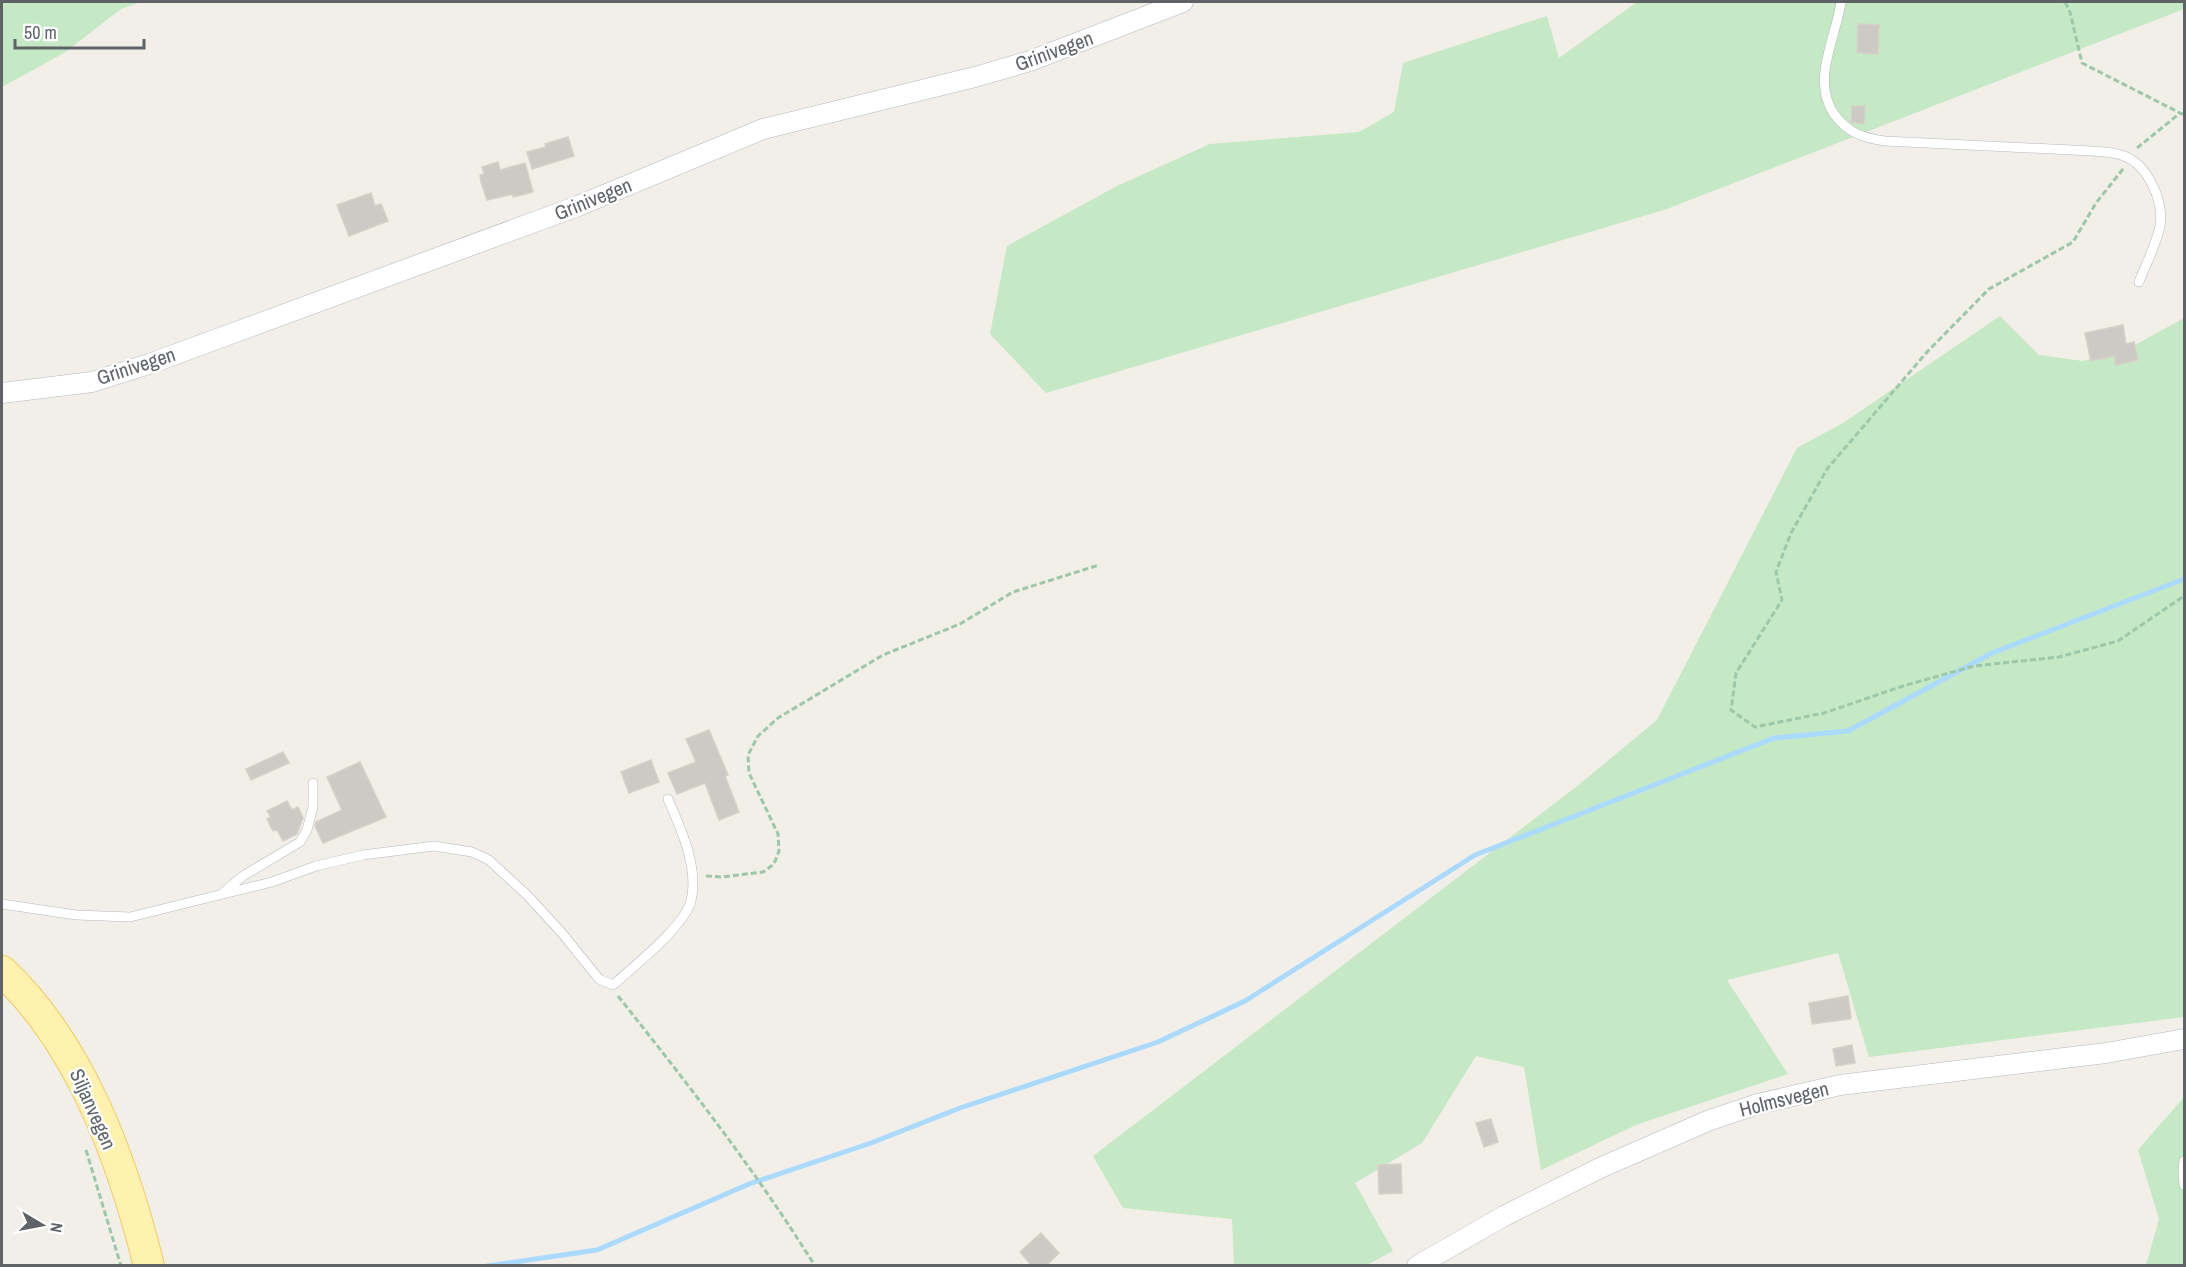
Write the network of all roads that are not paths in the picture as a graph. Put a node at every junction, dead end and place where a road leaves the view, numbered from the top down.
1 (1183, 2) edge
2 (1841, 2) edge
3 (2139, 282) dead end
4 (2, 393) edge
5 (314, 783) dead end
6 (668, 799) dead end
7 (222, 894) junction
8 (2, 904) edge
9 (2, 970) edge
10 (2184, 1039) edge
11 (2184, 1161) edge
12 (2184, 1185) edge
13 (149, 1266) edge
14 (1417, 1266) edge

1 - 4 street, Grinivegen
2 - 3 lane
5 - 7 lane
6 - 7 lane
7 - 8 lane
9 - 13 main road, Siljanvegen
10 - 14 street, Holmsvegen
11 - 12 lane

